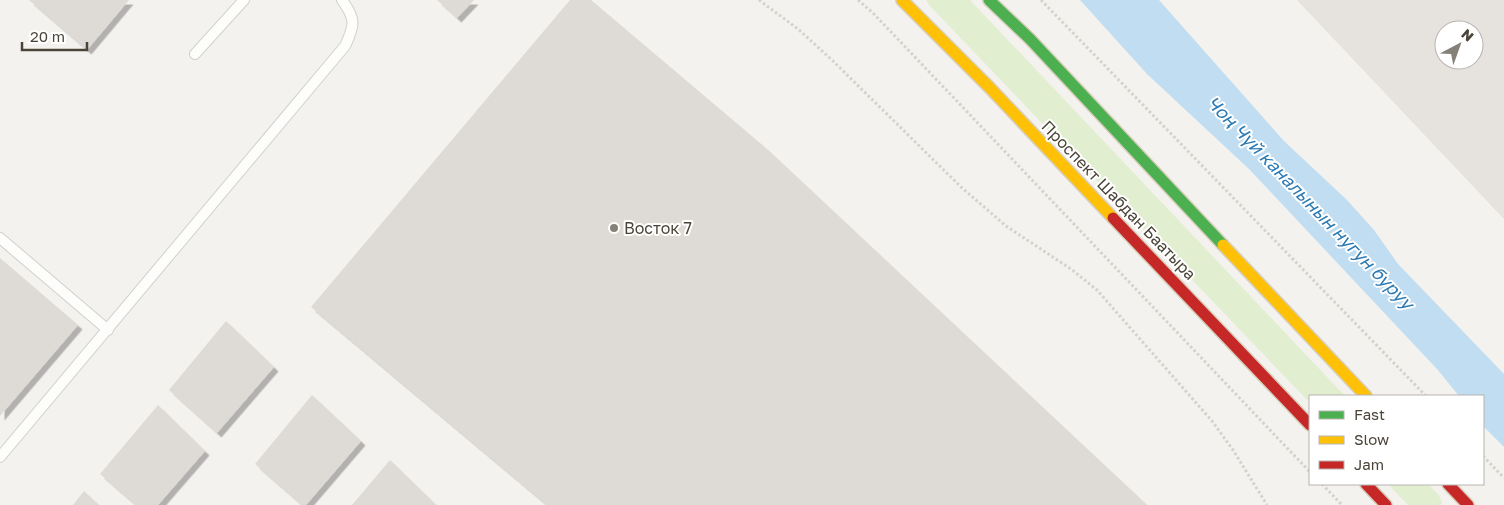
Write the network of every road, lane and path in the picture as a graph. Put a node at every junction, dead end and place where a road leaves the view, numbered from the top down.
1 (244, 0) edge
2 (342, 0) edge
3 (759, 0) edge
4 (858, 0) edge
5 (902, 0) edge
6 (989, 0) edge
7 (1041, 0) edge
8 (195, 54) dead end
9 (0, 238) edge
10 (108, 330) junction
11 (1365, 395) edge
12 (1425, 395) edge
13 (1309, 424) edge
14 (0, 457) edge
15 (1484, 457) edge
16 (1309, 471) edge
17 (1504, 478) edge
18 (1323, 485) edge
19 (1367, 485) edge
20 (1449, 485) edge
21 (1267, 505) edge
22 (1342, 505) edge
23 (1386, 505) edge
24 (1468, 505) edge

1 - 8 lane
2 - 10 lane
3 - 21 path
4 - 16 path
5 - 13 main road, Проспект Шабдан Баатыра
6 - 11 main road
7 - 12 path
9 - 10 lane
10 - 14 lane
15 - 17 path
18 - 22 path
19 - 23 main road
20 - 24 main road

